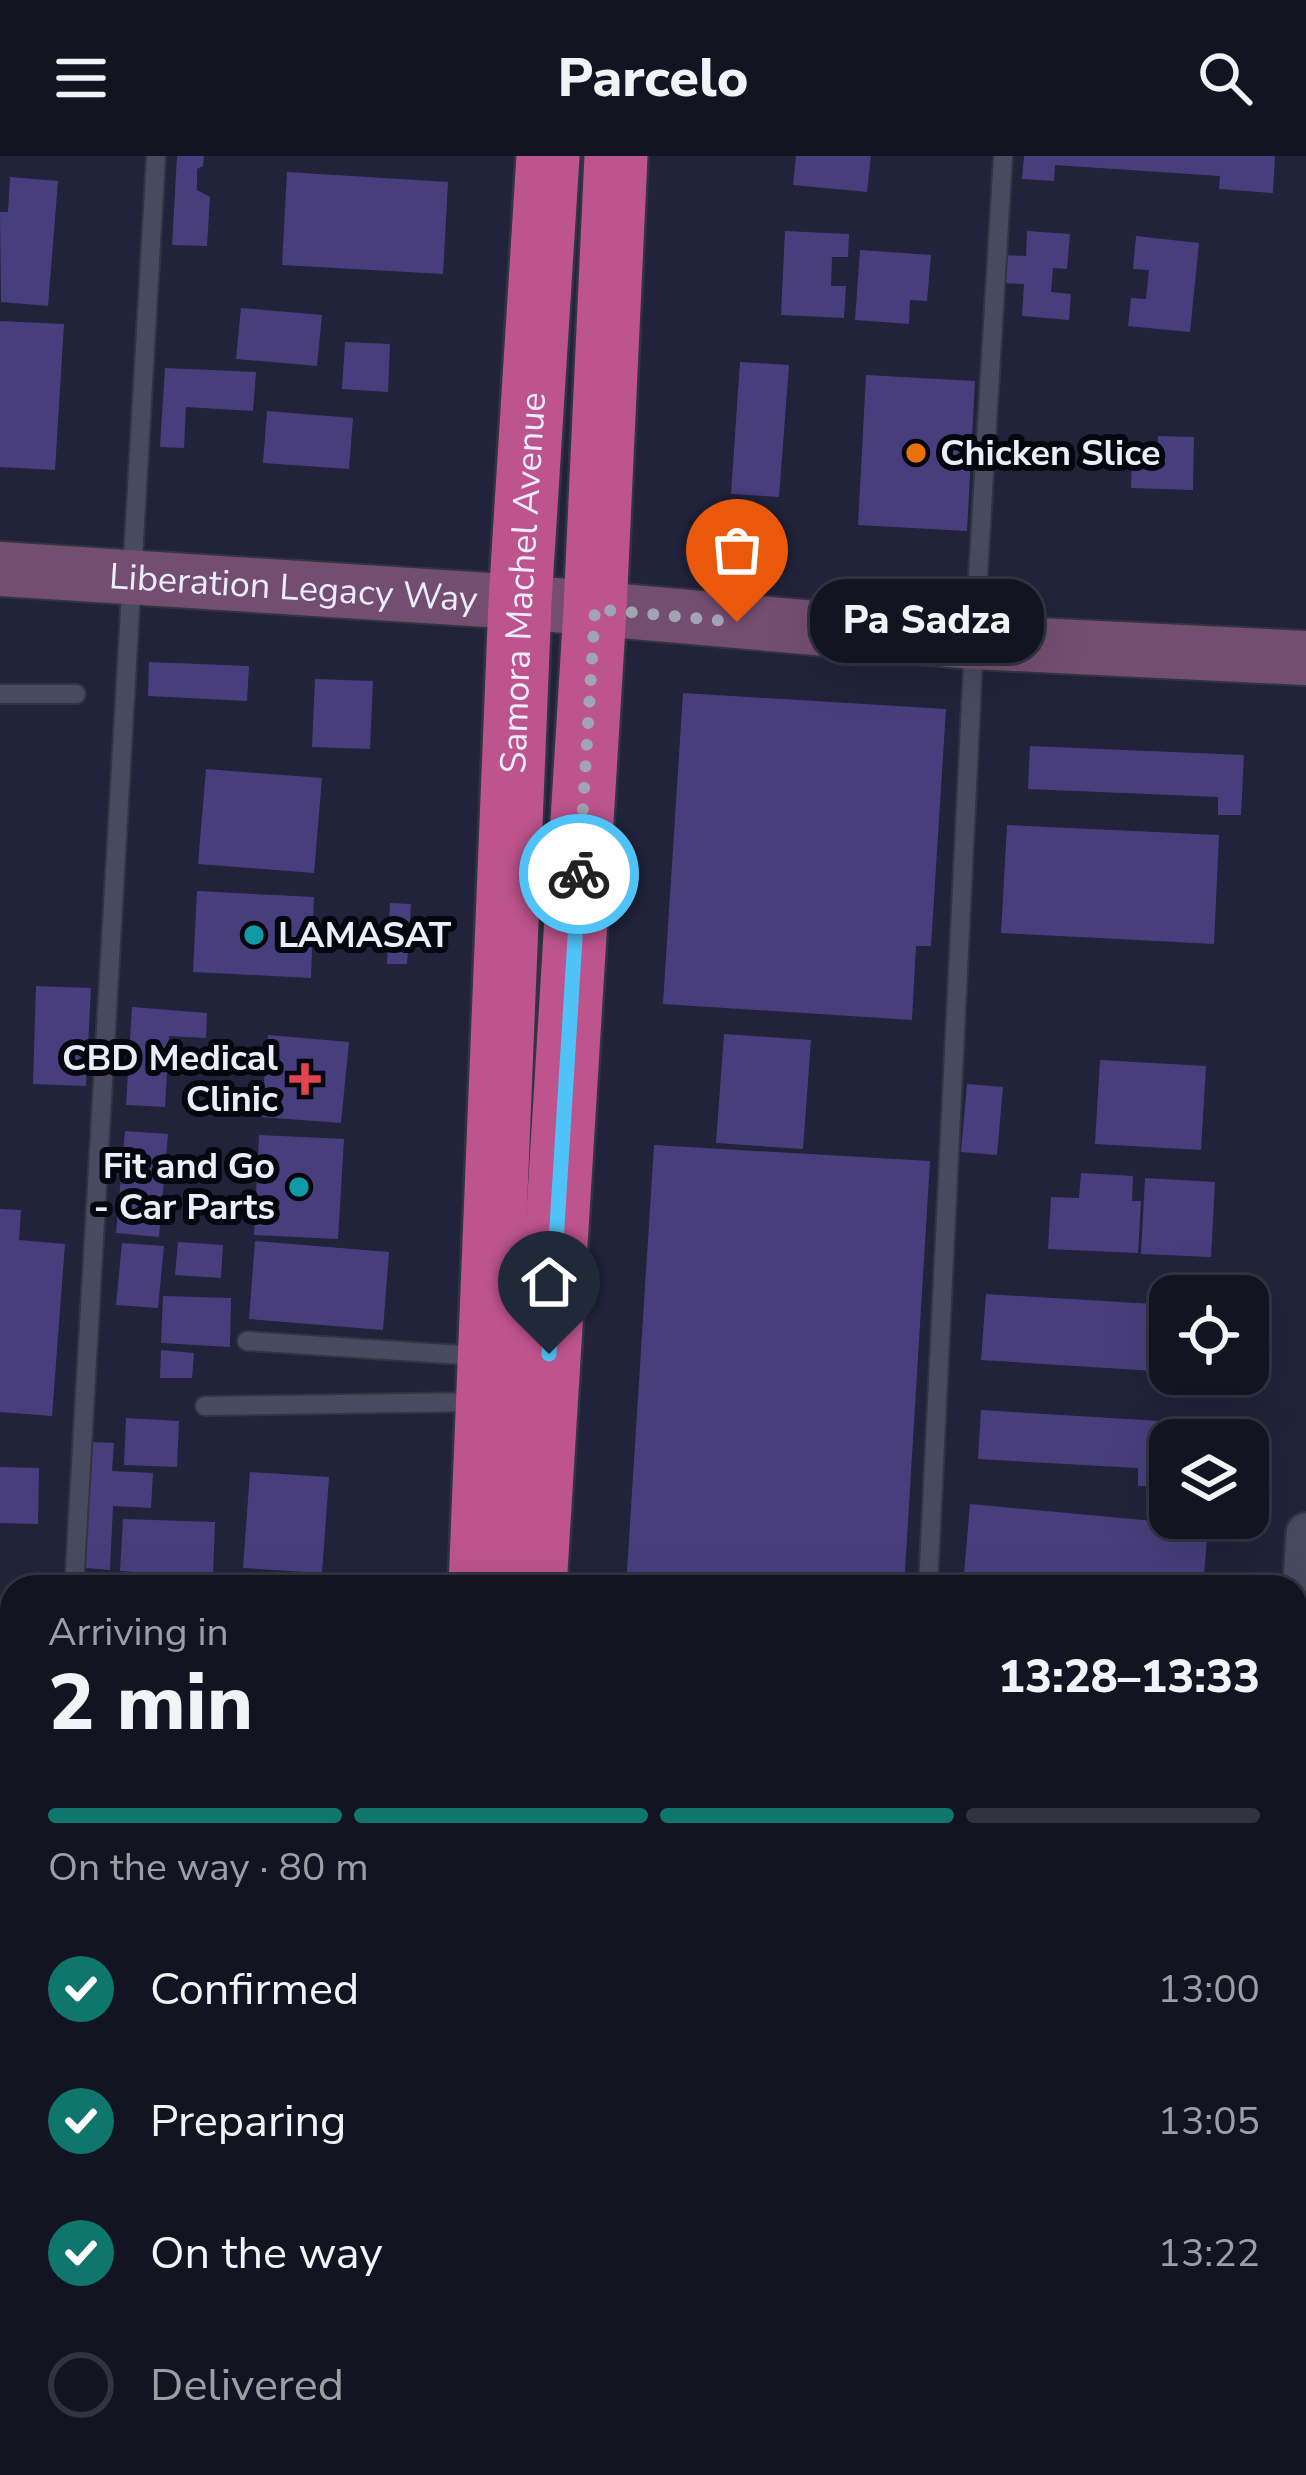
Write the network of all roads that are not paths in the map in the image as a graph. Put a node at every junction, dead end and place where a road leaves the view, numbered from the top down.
1 (156, 156) edge
2 (548, 156) edge
3 (616, 156) edge
4 (1003, 156) edge
5 (0, 569) edge
6 (135, 578) junction
7 (520, 602) junction
8 (595, 609) junction
9 (974, 642) junction
10 (1306, 658) edge
11 (0, 694) edge
12 (76, 694) dead end
13 (247, 1341) dead end
14 (488, 1379) junction
15 (205, 1406) dead end
16 (1306, 1533) edge
17 (75, 1575) edge
18 (480, 1575) edge
19 (536, 1575) edge
20 (929, 1575) edge
21 (1304, 1575) edge

1 - 6 lane
2 - 7 highway, Samora Machel Avenue
3 - 8 highway, Samora Machel Avenue
4 - 9 lane
5 - 6 main road, Liberation Legacy Way
6 - 7 main road, Liberation Legacy Way
6 - 17 lane
7 - 8 main road, Liberation Legacy Way
7 - 14 highway, Samora Machel Avenue
8 - 9 main road, Liberation Legacy Way
8 - 19 highway, Samora Machel Avenue
9 - 10 main road, Liberation Legacy Way
9 - 20 lane
11 - 12 lane
13 - 14 lane
14 - 15 lane
14 - 18 highway, Samora Machel Avenue
16 - 21 street

